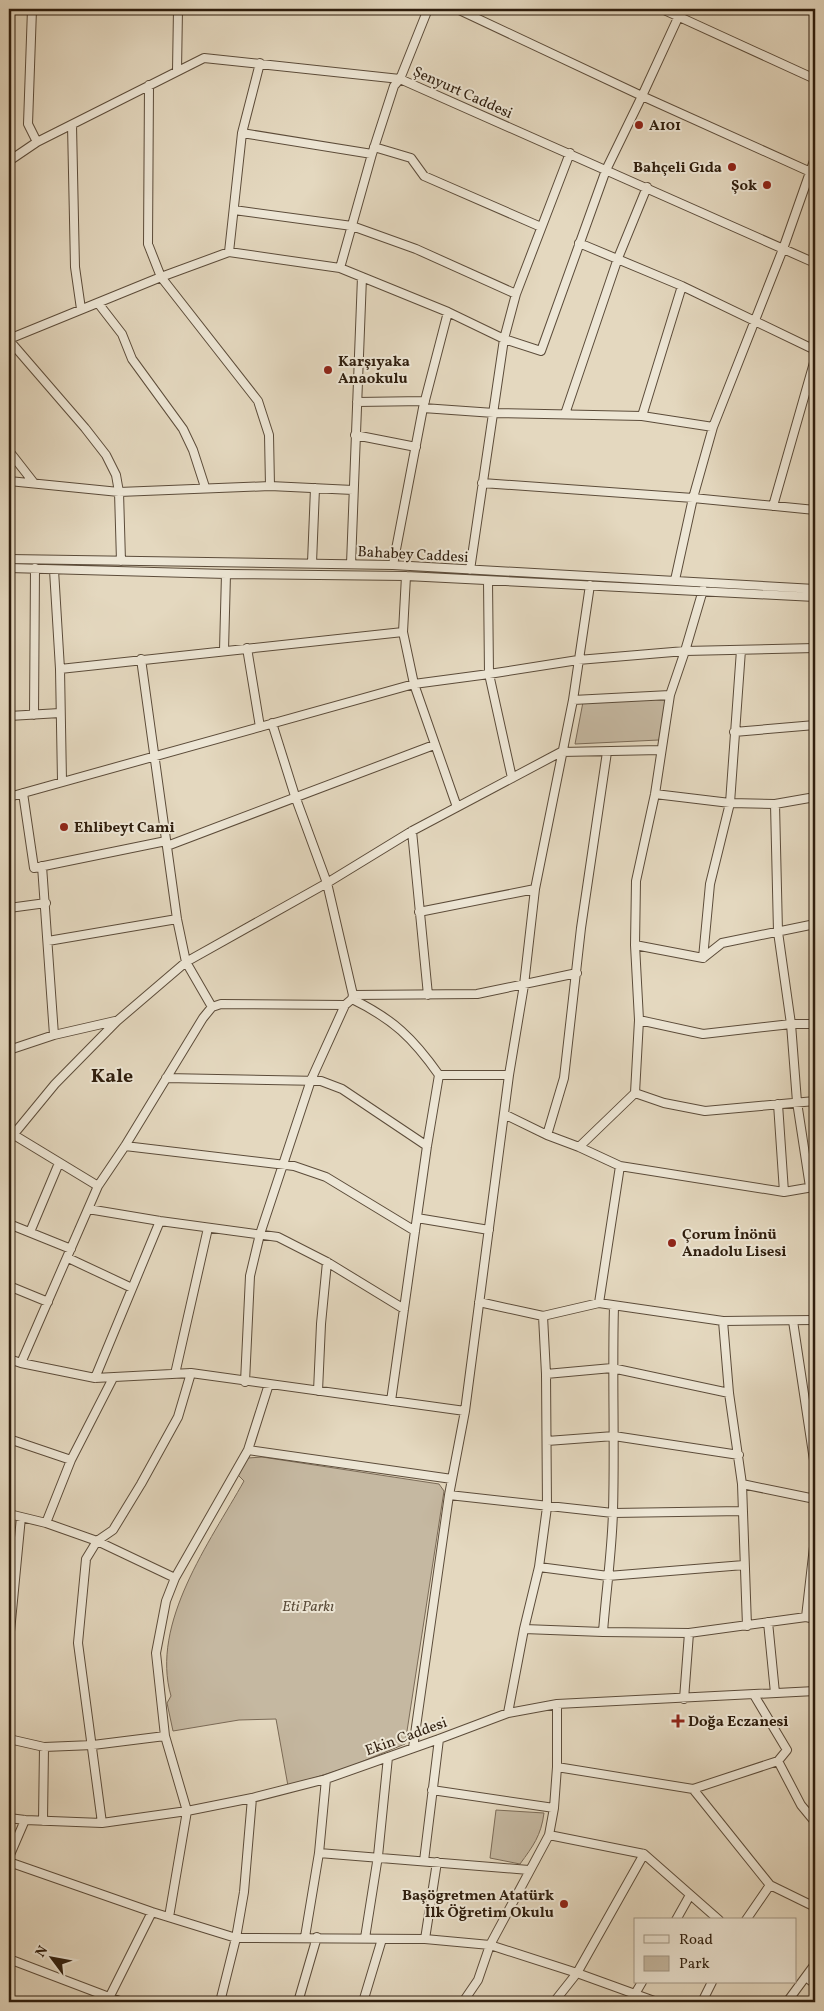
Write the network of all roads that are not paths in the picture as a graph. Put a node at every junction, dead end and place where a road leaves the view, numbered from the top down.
1 (32, 9) edge
2 (178, 9) edge
3 (428, 9) edge
4 (457, 9) edge
5 (662, 9) edge
6 (680, 13) edge
7 (260, 63) junction
8 (177, 70) junction
9 (400, 79) junction
10 (815, 79) edge
11 (150, 85) junction
12 (642, 96) junction
13 (72, 125) junction
14 (242, 133) junction
15 (37, 142) junction
16 (373, 150) junction
17 (570, 153) junction
18 (815, 158) edge
19 (9, 160) edge
20 (606, 170) junction
21 (812, 172) edge
22 (647, 187) junction
23 (234, 210) junction
24 (352, 226) junction
25 (541, 227) junction
26 (579, 243) junction
27 (784, 249) junction
28 (229, 252) junction
29 (618, 258) junction
30 (815, 263) edge
31 (340, 268) junction
32 (161, 277) junction
33 (362, 277) junction
34 (682, 286) junction
35 (516, 294) junction
36 (98, 303) junction
37 (81, 309) junction
38 (448, 312) junction
39 (754, 322) junction
40 (504, 339) junction
41 (9, 340) edge
42 (815, 350) edge
43 (815, 359) edge
44 (357, 402) junction
45 (424, 405) junction
46 (494, 413) junction
47 (566, 414) junction
48 (642, 416) junction
49 (713, 427) junction
50 (355, 436) junction
51 (416, 447) junction
52 (9, 451) edge
53 (9, 481) edge
54 (34, 483) junction
55 (482, 483) junction
56 (270, 486) junction
57 (205, 487) junction
58 (314, 488) junction
59 (353, 490) junction
60 (119, 492) junction
61 (693, 498) junction
62 (773, 506) junction
63 (815, 510) edge
64 (9, 559) edge
65 (121, 562) junction
66 (312, 563) junction
67 (351, 564) junction
68 (392, 565) junction
69 (9, 568) edge
70 (35, 568) junction
71 (54, 570) junction
72 (470, 570) junction
73 (226, 574) junction
74 (406, 576) junction
75 (675, 580) junction
76 (488, 581) junction
77 (590, 585) junction
78 (815, 588) edge
79 (702, 590) junction
80 (815, 597) edge
81 (403, 632) junction
82 (247, 648) junction
83 (815, 648) edge
84 (224, 650) junction
85 (741, 650) junction
86 (685, 651) junction
87 (141, 659) junction
88 (578, 660) junction
89 (60, 669) junction
90 (489, 674) junction
91 (414, 684) junction
92 (670, 695) junction
93 (573, 700) junction
94 (60, 713) junction
95 (34, 715) junction
96 (9, 716) edge
97 (272, 723) junction
98 (815, 725) edge
99 (260, 727) junction
100 (734, 732) junction
101 (434, 745) junction
102 (661, 750) junction
103 (561, 752) junction
104 (607, 752) junction
105 (156, 757) junction
106 (512, 778) junction
107 (62, 781) junction
108 (23, 793) junction
109 (655, 794) junction
110 (295, 796) junction
111 (815, 796) edge
112 (9, 797) edge
113 (730, 803) junction
114 (775, 804) junction
115 (457, 807) junction
116 (412, 831) junction
117 (166, 843) junction
118 (42, 866) junction
119 (327, 883) junction
120 (535, 889) junction
121 (46, 903) junction
122 (9, 908) edge
123 (420, 912) junction
124 (177, 919) junction
125 (815, 924) edge
126 (778, 932) junction
127 (48, 941) junction
128 (635, 945) junction
129 (704, 958) junction
130 (186, 962) junction
131 (577, 973) junction
132 (524, 985) junction
133 (428, 995) junction
134 (352, 997) junction
135 (345, 1005) junction
136 (212, 1007) junction
137 (639, 1020) junction
138 (117, 1021) junction
139 (791, 1024) junction
140 (815, 1024) edge
141 (54, 1035) junction
142 (9, 1050) edge
143 (439, 1075) junction
144 (509, 1075) junction
145 (166, 1078) junction
146 (311, 1080) junction
147 (635, 1092) junction
148 (815, 1101) edge
149 (797, 1102) junction
150 (778, 1104) junction
151 (504, 1114) junction
152 (547, 1135) junction
153 (11, 1138) edge
154 (125, 1146) junction
155 (427, 1146) junction
156 (579, 1147) junction
157 (60, 1163) junction
158 (283, 1163) junction
159 (620, 1166) junction
160 (98, 1186) junction
161 (813, 1187) edge
162 (784, 1192) junction
163 (88, 1209) junction
164 (417, 1218) junction
165 (160, 1221) junction
166 (9, 1224) edge
167 (208, 1228) junction
168 (489, 1230) junction
169 (415, 1231) junction
170 (30, 1232) junction
171 (260, 1234) junction
172 (72, 1249) junction
173 (68, 1258) junction
174 (327, 1262) junction
175 (9, 1286) edge
176 (132, 1288) junction
177 (48, 1302) junction
178 (479, 1302) junction
179 (599, 1303) junction
180 (614, 1306) junction
181 (404, 1309) junction
182 (543, 1316) junction
183 (815, 1320) edge
184 (793, 1321) junction
185 (723, 1322) junction
186 (9, 1359) edge
187 (21, 1363) junction
188 (612, 1368) junction
189 (191, 1373) junction
190 (175, 1374) junction
191 (546, 1374) junction
192 (95, 1378) junction
193 (113, 1378) junction
194 (245, 1382) junction
195 (268, 1384) junction
196 (318, 1390) junction
197 (729, 1393) junction
198 (806, 1394) junction
199 (815, 1394) edge
200 (391, 1401) junction
201 (465, 1411) junction
202 (614, 1436) junction
203 (9, 1439) edge
204 (547, 1441) junction
205 (248, 1450) junction
206 (738, 1454) junction
207 (72, 1460) junction
208 (815, 1467) edge
209 (452, 1479) junction
210 (742, 1484) junction
211 (449, 1495) junction
212 (815, 1499) edge
213 (548, 1507) junction
214 (743, 1511) junction
215 (613, 1513) junction
216 (9, 1514) edge
217 (21, 1517) junction
218 (46, 1523) junction
219 (815, 1538) edge
220 (98, 1542) junction
221 (744, 1565) junction
222 (539, 1567) junction
223 (608, 1576) junction
224 (175, 1578) junction
225 (11, 1599) edge
226 (806, 1617) junction
227 (815, 1619) edge
228 (768, 1622) junction
229 (747, 1626) junction
230 (524, 1629) junction
231 (603, 1632) junction
232 (689, 1633) junction
233 (9, 1642) edge
234 (815, 1691) edge
235 (775, 1693) junction
236 (754, 1695) junction
237 (684, 1699) junction
238 (557, 1704) junction
239 (508, 1713) junction
240 (165, 1736) junction
241 (9, 1739) edge
242 (439, 1739) junction
243 (92, 1745) junction
244 (44, 1746) junction
245 (413, 1748) junction
246 (388, 1757) junction
247 (778, 1761) junction
248 (557, 1767) junction
249 (326, 1779) junction
250 (693, 1789) junction
251 (432, 1790) junction
252 (252, 1798) junction
253 (554, 1808) junction
254 (187, 1811) junction
255 (9, 1818) edge
256 (25, 1820) junction
257 (43, 1821) junction
258 (815, 1822) edge
259 (102, 1823) junction
260 (549, 1835) junction
261 (319, 1853) junction
262 (644, 1854) junction
263 (378, 1856) junction
264 (9, 1857) edge
265 (424, 1861) junction
266 (9, 1862) edge
267 (437, 1862) junction
268 (529, 1870) junction
269 (770, 1885) junction
270 (690, 1895) junction
271 (815, 1907) edge
272 (152, 1912) junction
273 (169, 1916) junction
274 (677, 1918) edge
275 (718, 1918) edge
276 (747, 1918) edge
277 (305, 1937) junction
278 (317, 1937) junction
279 (236, 1938) junction
280 (365, 1938) junction
281 (425, 1938) junction
282 (382, 1939) junction
283 (490, 1945) junction
284 (9, 1959) edge
285 (815, 1964) edge
286 (577, 1973) junction
287 (806, 1977) junction
288 (641, 1984) edge
289 (711, 1984) edge
290 (815, 1984) edge
291 (635, 1994) junction
292 (109, 2000) edge
293 (122, 2002) edge
294 (220, 2002) edge
295 (298, 2002) edge
296 (363, 2002) edge
297 (462, 2002) edge
298 (554, 2002) edge
299 (657, 2002) edge
300 (702, 2002) edge
301 (788, 2002) edge

1 - 15 street
2 - 8 street
3 - 9 street
4 - 12 street
5 - 6 street
6 - 10 street
6 - 12 street
7 - 8 street, Şenyurt Caddesi
7 - 9 street, Şenyurt Caddesi
7 - 14 street
8 - 11 street, Şenyurt Caddesi
9 - 16 street
9 - 17 street, Şenyurt Caddesi
11 - 13 street, Şenyurt Caddesi
11 - 32 street
12 - 20 street
12 - 21 street
13 - 15 street, Şenyurt Caddesi
13 - 37 street
14 - 16 street
14 - 23 street
15 - 19 street, Şenyurt Caddesi
16 - 24 street
16 - 25 street
17 - 20 street, Şenyurt Caddesi
17 - 25 street
18 - 21 street
20 - 22 street, Şenyurt Caddesi
20 - 26 street
21 - 27 street
22 - 27 street, Şenyurt Caddesi
22 - 29 street
23 - 24 street
23 - 28 street
24 - 31 street
24 - 35 street
25 - 35 street
26 - 29 street
26 - 40 street
27 - 30 street, Şenyurt Caddesi
27 - 39 street
28 - 31 street
28 - 32 street
29 - 34 street
29 - 47 street
31 - 33 street
32 - 36 street
32 - 56 street
33 - 38 street
33 - 44 street
34 - 39 street
34 - 48 street
35 - 40 street
36 - 37 street
36 - 57 street
37 - 41 street
38 - 40 street
38 - 45 street
39 - 42 street
39 - 49 street
40 - 46 street
41 - 60 street
43 - 62 street
44 - 45 street
44 - 50 street
45 - 46 street
45 - 51 street
46 - 47 street
46 - 55 street
47 - 48 street
48 - 49 street
49 - 61 street
50 - 51 street
50 - 59 street
51 - 68 street
52 - 54 street
53 - 54 street
54 - 60 street
55 - 61 street
55 - 72 street
56 - 57 street
56 - 58 street
57 - 60 street
58 - 59 street
58 - 66 street
59 - 67 street
60 - 65 street
61 - 62 street
61 - 75 street
62 - 63 street
64 - 65 street, Bahabey Caddesi
65 - 66 street, Bahabey Caddesi
66 - 67 street, Bahabey Caddesi
67 - 68 street, Bahabey Caddesi
68 - 72 street, Bahabey Caddesi
69 - 70 street, Bahabey Caddesi
70 - 71 street, Bahabey Caddesi
70 - 95 street
71 - 73 street, Bahabey Caddesi
71 - 89 street
72 - 75 street, Bahabey Caddesi
73 - 74 street, Bahabey Caddesi
73 - 84 street
74 - 76 street, Bahabey Caddesi
74 - 81 street
75 - 78 street, Bahabey Caddesi
76 - 77 street, Bahabey Caddesi
76 - 90 street
77 - 79 street, Bahabey Caddesi
77 - 88 street
79 - 80 street, Bahabey Caddesi
79 - 86 street
81 - 82 street
81 - 91 street
82 - 84 street
82 - 99 street
83 - 85 street
84 - 87 street
85 - 86 street
85 - 100 street
86 - 88 street
86 - 92 street
87 - 89 street
87 - 105 street
88 - 90 street
88 - 93 street
89 - 94 street
90 - 91 street
90 - 106 street
91 - 97 street
91 - 101 street
92 - 93 street
92 - 102 street
93 - 103 street
94 - 95 street
94 - 107 street
95 - 96 street
97 - 99 street
97 - 110 street
98 - 100 street
99 - 105 street
100 - 113 street
101 - 110 street
101 - 115 street
102 - 104 street
102 - 109 street
103 - 104 street
103 - 106 street
103 - 120 street
104 - 131 street
105 - 107 street
105 - 117 street
106 - 115 street
107 - 108 street
108 - 112 street
108 - 118 street
109 - 113 street
109 - 128 street
110 - 117 street
110 - 119 street
111 - 114 street
113 - 114 street
113 - 129 street
114 - 126 street
115 - 116 street
116 - 119 street
116 - 123 street
117 - 118 street
117 - 124 street
118 - 121 street
119 - 130 street
119 - 134 street
120 - 123 street
120 - 132 street
121 - 122 street
121 - 127 street
123 - 133 street
124 - 127 street
124 - 130 street
125 - 126 street
126 - 129 street
126 - 139 street
127 - 141 street
128 - 129 street
128 - 137 street
130 - 136 street
130 - 138 street
131 - 132 street
131 - 152 street
132 - 133 street
132 - 144 street
133 - 134 street
134 - 135 street
134 - 143 street
135 - 136 street
135 - 146 street
136 - 145 street
137 - 139 street
137 - 147 street
138 - 141 street
138 - 153 street
139 - 140 street
139 - 149 street
141 - 142 street
143 - 144 street
143 - 155 street
144 - 151 street
145 - 146 street
145 - 154 street
146 - 155 street
146 - 158 street
147 - 150 street
147 - 156 street
148 - 149 street
149 - 150 street
149 - 161 street
150 - 162 street
151 - 152 street
151 - 168 street
152 - 156 street
153 - 157 street
154 - 158 street
154 - 160 street
155 - 164 street
156 - 159 street
157 - 160 street
157 - 170 street
158 - 169 street
158 - 171 street
159 - 162 street
159 - 179 street
160 - 163 street
161 - 162 street
163 - 165 street
163 - 172 street
164 - 168 street
164 - 169 street
165 - 167 street
165 - 176 street
166 - 170 street
167 - 171 street
167 - 190 street
168 - 178 street
169 - 181 street
170 - 172 street
171 - 174 street
171 - 194 street
172 - 173 street
173 - 176 street
173 - 177 street
174 - 181 street
174 - 196 street
175 - 177 street
176 - 192 street
177 - 187 street
178 - 182 street
178 - 201 street
179 - 180 street
179 - 182 street
180 - 185 street
180 - 188 street
181 - 200 street
182 - 191 street
183 - 184 street
184 - 185 street
184 - 198 street
185 - 197 street
186 - 187 street
187 - 192 street
188 - 191 street
188 - 197 street
188 - 202 street
189 - 190 street
189 - 194 street
189 - 220 street
190 - 193 street
191 - 204 street
192 - 193 street
193 - 207 street
194 - 195 street
195 - 196 street
195 - 205 street
196 - 200 street
197 - 206 street
198 - 199 street
198 - 208 street
200 - 201 street
201 - 209 street
202 - 204 street
202 - 206 street
202 - 215 street
203 - 207 street
204 - 213 street
205 - 209 street
205 - 224 street
206 - 210 street
207 - 218 street
209 - 211 street
210 - 212 street
210 - 214 street
211 - 213 street
211 - 245 street
213 - 215 street
213 - 222 street
214 - 215 street
214 - 221 street
215 - 223 street
216 - 217 street
217 - 218 street
217 - 225 street
218 - 220 street
219 - 226 street
220 - 224 street
220 - 243 street
221 - 223 street
221 - 229 street
222 - 223 street
222 - 230 street
223 - 231 street
224 - 240 street
225 - 233 street
226 - 227 street
226 - 228 street
228 - 229 street
228 - 235 street
229 - 232 street
230 - 231 street
230 - 239 street
231 - 232 street
232 - 237 street
234 - 235 street, Ekin Caddesi
235 - 236 street, Ekin Caddesi
236 - 237 street, Ekin Caddesi
236 - 247 street
237 - 238 street, Ekin Caddesi
238 - 239 street, Ekin Caddesi
238 - 248 street
239 - 242 street, Ekin Caddesi
240 - 243 street
240 - 254 street
241 - 244 street
242 - 245 street, Ekin Caddesi
242 - 251 street
243 - 244 street
243 - 259 street
244 - 257 street
245 - 246 street, Ekin Caddesi
246 - 249 street, Ekin Caddesi
246 - 263 street
247 - 250 street
247 - 258 street
248 - 250 street
248 - 253 street
249 - 252 street, Ekin Caddesi
249 - 261 street
250 - 269 street
251 - 253 street
251 - 265 street
252 - 254 street, Ekin Caddesi
252 - 279 street
253 - 260 street
254 - 259 street, Ekin Caddesi
254 - 273 street
255 - 256 street, Ekin Caddesi
256 - 257 street, Ekin Caddesi
256 - 264 street
257 - 259 street, Ekin Caddesi
260 - 262 street
260 - 268 street
261 - 263 street
261 - 277 street
262 - 270 street
262 - 286 street
263 - 265 street
263 - 280 street
265 - 267 street
266 - 272 street
267 - 268 street
267 - 281 street
268 - 283 street
269 - 271 street
269 - 276 street
270 - 274 street
270 - 275 street
272 - 273 street
272 - 292 street
273 - 279 street
277 - 278 street
277 - 279 street
278 - 280 street
278 - 295 street
279 - 294 street
280 - 282 street
281 - 282 street
281 - 283 street
282 - 296 street
283 - 286 street
283 - 297 street
284 - 292 street
285 - 287 street
286 - 291 street
286 - 298 street
287 - 290 street
287 - 301 street
288 - 291 street
289 - 300 street
291 - 299 street
292 - 293 street

